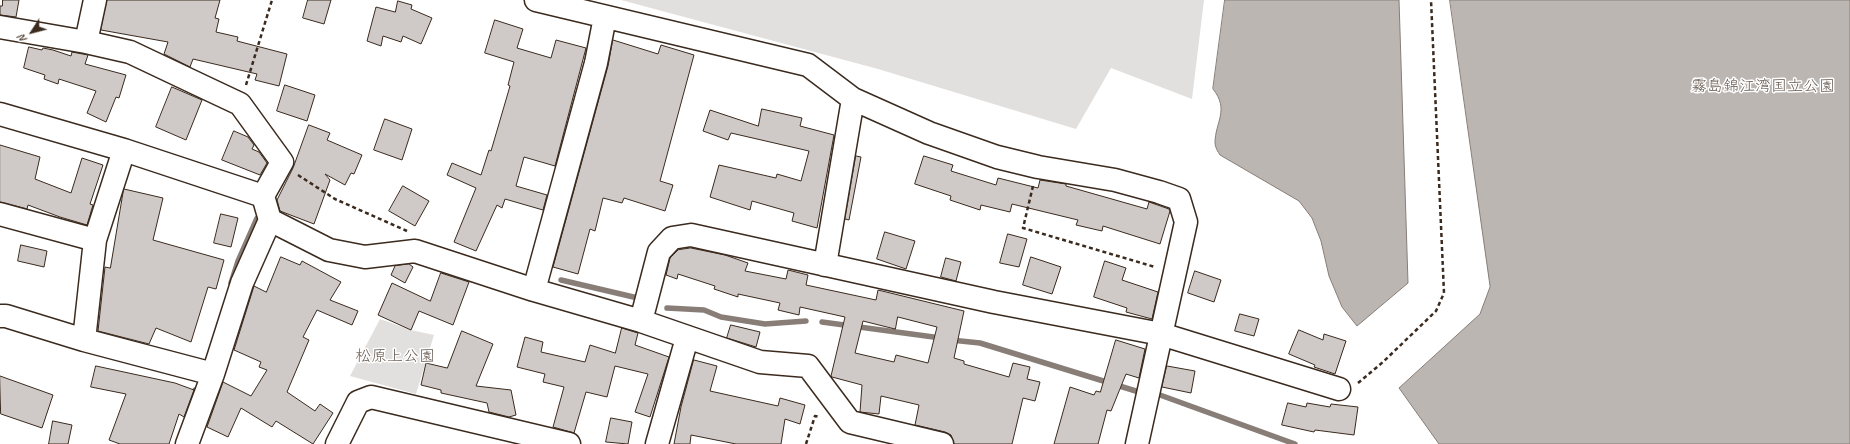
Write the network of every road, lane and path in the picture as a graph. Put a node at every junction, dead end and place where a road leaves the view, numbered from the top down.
1 (95, 0) edge
2 (272, 0) edge
3 (536, 0) edge
4 (1431, 0) edge
5 (605, 17) junction
6 (0, 27) edge
7 (86, 42) junction
8 (853, 99) junction
9 (240, 104) junction
10 (0, 114) edge
11 (124, 150) junction
12 (282, 162) junction
13 (1038, 167) junction
14 (263, 196) junction
15 (0, 214) edge
16 (270, 220) junction
17 (408, 231) dead end
18 (95, 240) junction
19 (825, 265) junction
20 (1175, 273) junction
21 (534, 290) junction
22 (0, 316) edge
23 (641, 321) junction
24 (1161, 334) junction
25 (687, 338) junction
26 (84, 340) junction
27 (213, 374) junction
28 (1339, 389) joint
29 (850, 422) junction
30 (187, 444) edge
31 (337, 444) edge
32 (569, 444) edge
33 (657, 444) edge
34 (806, 444) edge
35 (942, 444) edge
36 (1137, 444) edge

1 - 7 street
2 - 9 path
3 - 5 street
4 - 28 path
5 - 8 street
5 - 21 street
6 - 7 street
7 - 9 street
8 - 13 street
8 - 19 street
9 - 12 street
10 - 11 street
11 - 14 street
11 - 18 street
12 - 14 street
12 - 17 path
13 - 20 street
13 - 20 path
14 - 16 street
15 - 18 street
16 - 21 street
16 - 27 street
18 - 26 street
19 - 23 street
19 - 24 street
20 - 24 street
21 - 23 street
22 - 26 street
23 - 25 street
24 - 28 street
24 - 36 street
25 - 29 street
25 - 33 street
26 - 27 street
27 - 30 street
29 - 34 path
29 - 35 street
31 - 32 street

